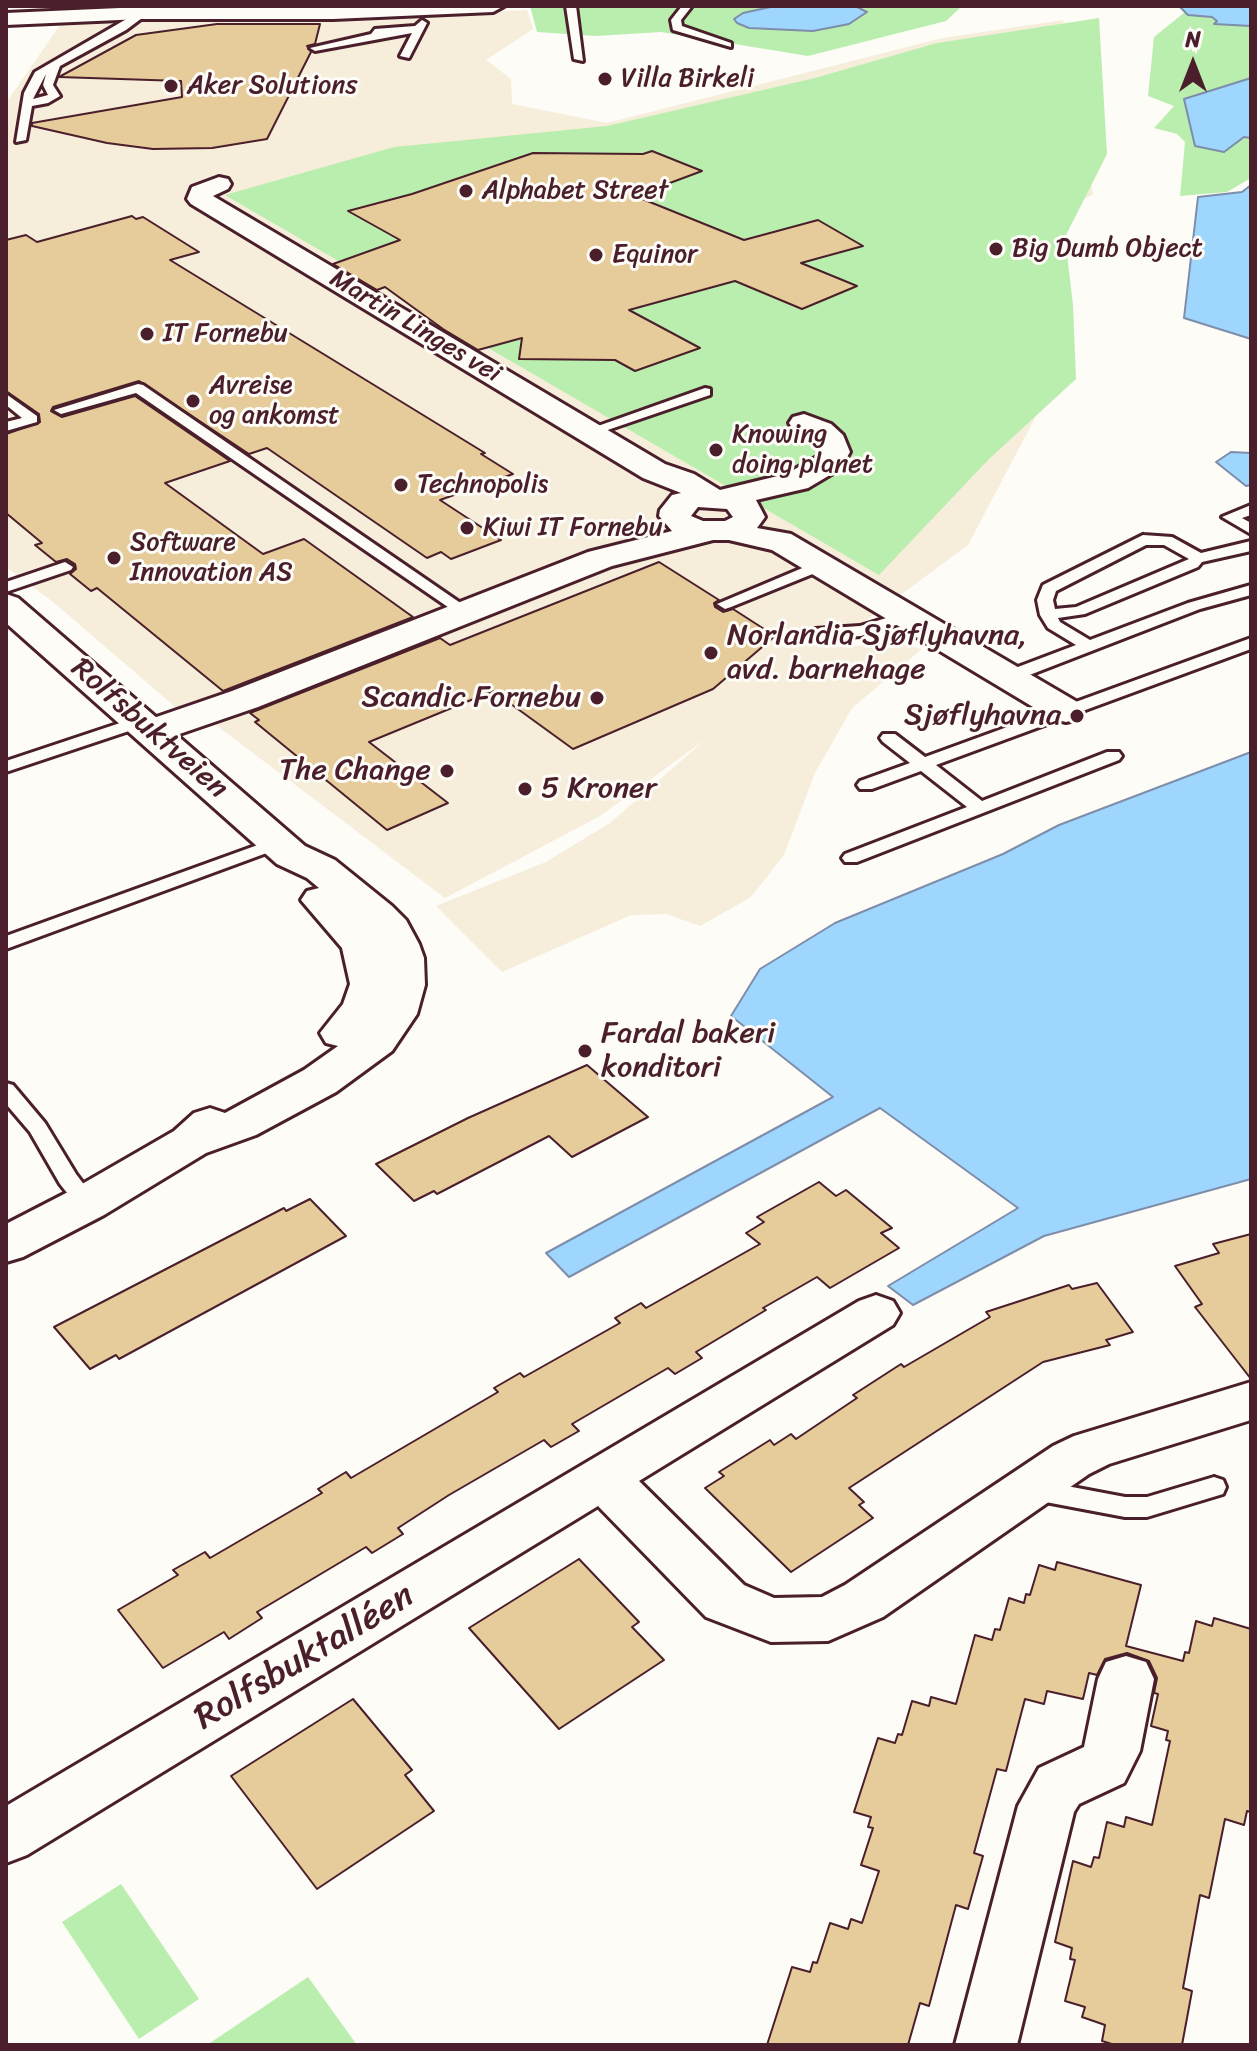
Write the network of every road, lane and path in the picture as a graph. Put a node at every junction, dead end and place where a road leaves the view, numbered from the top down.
1 (483, 6) edge
2 (493, 6) edge
3 (571, 6) edge
4 (687, 6) edge
5 (251, 10) edge
6 (133, 13) junction
7 (6, 19) edge
8 (417, 19) junction
9 (360, 32) dead end
10 (389, 33) junction
11 (6, 38) edge
12 (727, 45) dead end
13 (315, 48) dead end
14 (405, 56) dead end
15 (579, 59) dead end
16 (55, 63) junction
17 (28, 103) junction
18 (20, 140) dead end
19 (219, 184) dead end
20 (705, 392) dead end
21 (6, 398) edge
22 (61, 410) dead end
23 (804, 423) dead end
24 (6, 427) edge
25 (588, 432) junction
26 (1251, 510) edge
27 (716, 513) junction
28 (1251, 529) edge
29 (1251, 546) edge
30 (1197, 559) junction
31 (819, 566) junction
32 (65, 567) dead end
33 (6, 587) edge
34 (1251, 590) edge
35 (725, 604) dead end
36 (6, 605) edge
37 (467, 613) junction
38 (1048, 615) junction
39 (906, 617) junction
40 (815, 634) dead end
41 (1251, 643) edge
42 (1088, 646) junction
43 (1008, 677) junction
44 (1066, 711) junction
45 (146, 726) junction
46 (889, 738) dead end
47 (84, 742) junction
48 (1113, 756) dead end
49 (923, 764) junction
50 (6, 767) edge
51 (6, 782) edge
52 (866, 785) dead end
53 (980, 808) junction
54 (284, 849) junction
55 (851, 858) dead end
56 (6, 943) edge
57 (6, 1090) edge
58 (87, 1203) junction
59 (6, 1245) edge
60 (876, 1313) dead end
61 (1251, 1401) edge
62 (603, 1478) junction
63 (1214, 1487) dead end
64 (1031, 1489) junction
65 (1126, 1679) dead end
66 (6, 1837) edge
67 (986, 2045) edge

1 - 2 street
1 - 8 street
3 - 15 lane
4 - 12 lane
5 - 6 street
5 - 8 street
6 - 7 street
6 - 11 street
6 - 16 lane
8 - 10 lane
8 - 14 lane
9 - 10 lane
10 - 13 lane
16 - 17 lane
16 - 17 lane
17 - 18 lane
19 - 25 street, Martin Linges vei
20 - 25 lane
21 - 24 lane
22 - 37 lane
23 - 27 street
25 - 27 street, Martin Linges vei
26 - 28 lane
27 - 31 street
27 - 37 street
29 - 30 lane
30 - 38 lane
30 - 38 lane
31 - 35 lane
31 - 39 street
32 - 33 lane
34 - 42 lane
36 - 45 street, Rolfsbuktveien
37 - 45 street
38 - 42 lane
39 - 40 lane
39 - 43 street
41 - 44 lane
42 - 43 lane
43 - 44 street
44 - 49 lane
45 - 47 lane
45 - 54 street, Rolfsbuktveien
46 - 49 lane
47 - 50 lane
47 - 51 lane
48 - 53 lane
49 - 52 lane
49 - 53 lane
53 - 55 lane
54 - 56 lane
54 - 58 street, Rolfsbuktveien
57 - 58 lane
58 - 59 street, Rolfsbuktveien
60 - 62 street, Rolfsbuktalléen
61 - 64 street
62 - 64 street
62 - 66 street, Rolfsbuktalléen
63 - 64 lane
65 - 67 street

